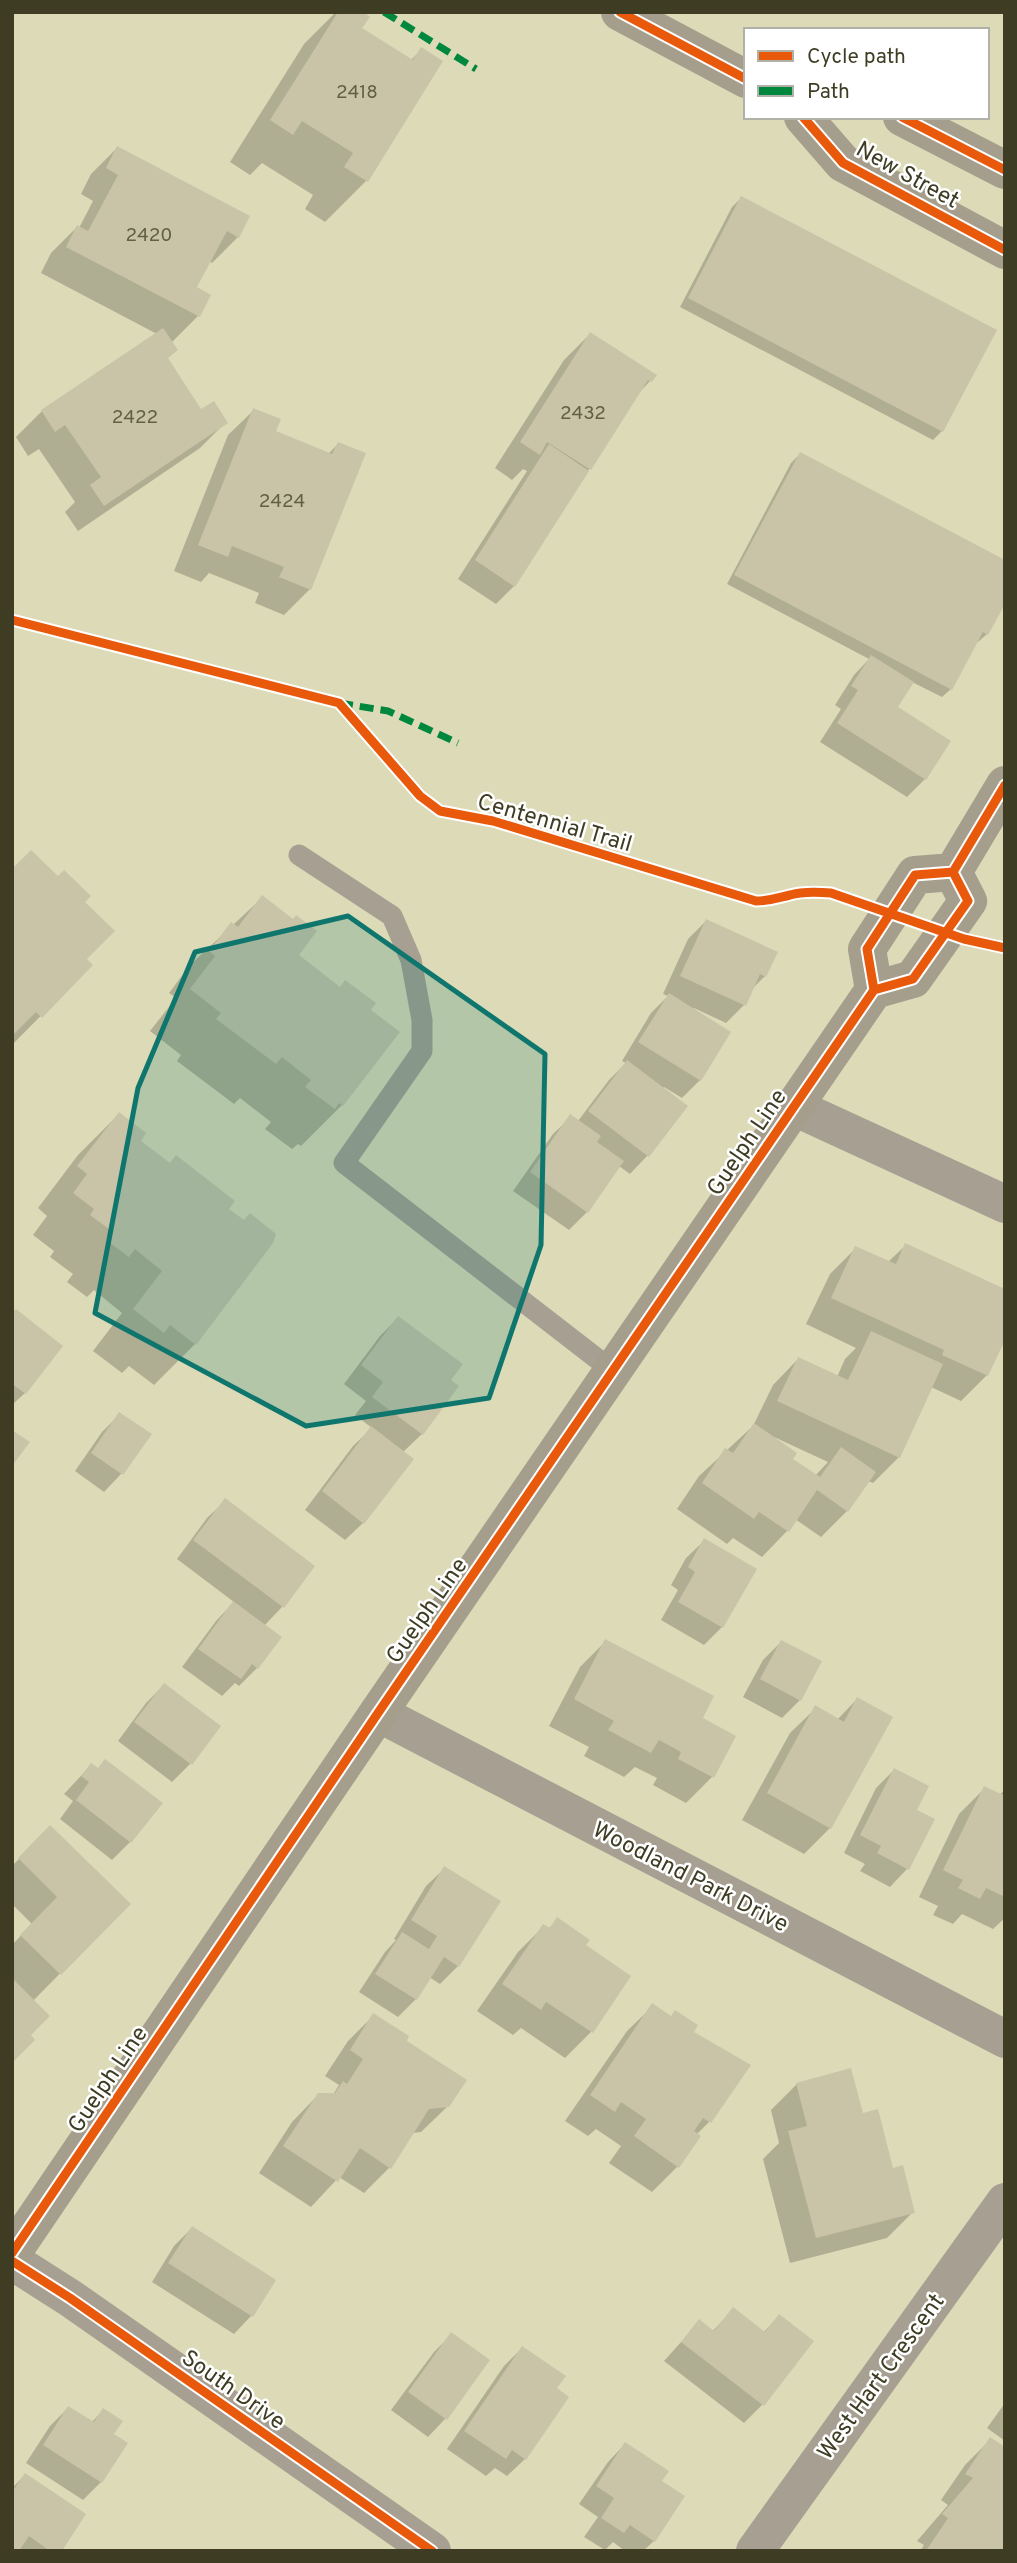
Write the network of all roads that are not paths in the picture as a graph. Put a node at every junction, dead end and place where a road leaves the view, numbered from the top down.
1 (621, 12) edge
2 (744, 78) edge
3 (805, 119) edge
4 (906, 119) edge
5 (1005, 170) edge
6 (1005, 250) edge
7 (1005, 785) edge
8 (299, 855) dead end
9 (953, 872) junction
10 (874, 990) junction
11 (794, 1107) junction
12 (1005, 1204) edge
13 (613, 1371) junction
14 (378, 1713) junction
15 (1005, 2039) edge
16 (1005, 2202) edge
17 (12, 2253) edge
18 (12, 2261) edge
19 (432, 2551) edge
20 (755, 2551) edge

1 - 2 main road
3 - 6 main road, New Street
4 - 5 main road, New Street
7 - 9 main road
8 - 13 lane
9 - 10 main road
9 - 10 main road
10 - 11 main road, Guelph Line
11 - 12 street
11 - 13 main road, Guelph Line
13 - 14 main road, Guelph Line
14 - 15 street, Woodland Park Drive
14 - 17 main road, Guelph Line
16 - 20 street, West Hart Crescent
18 - 19 street, South Drive

